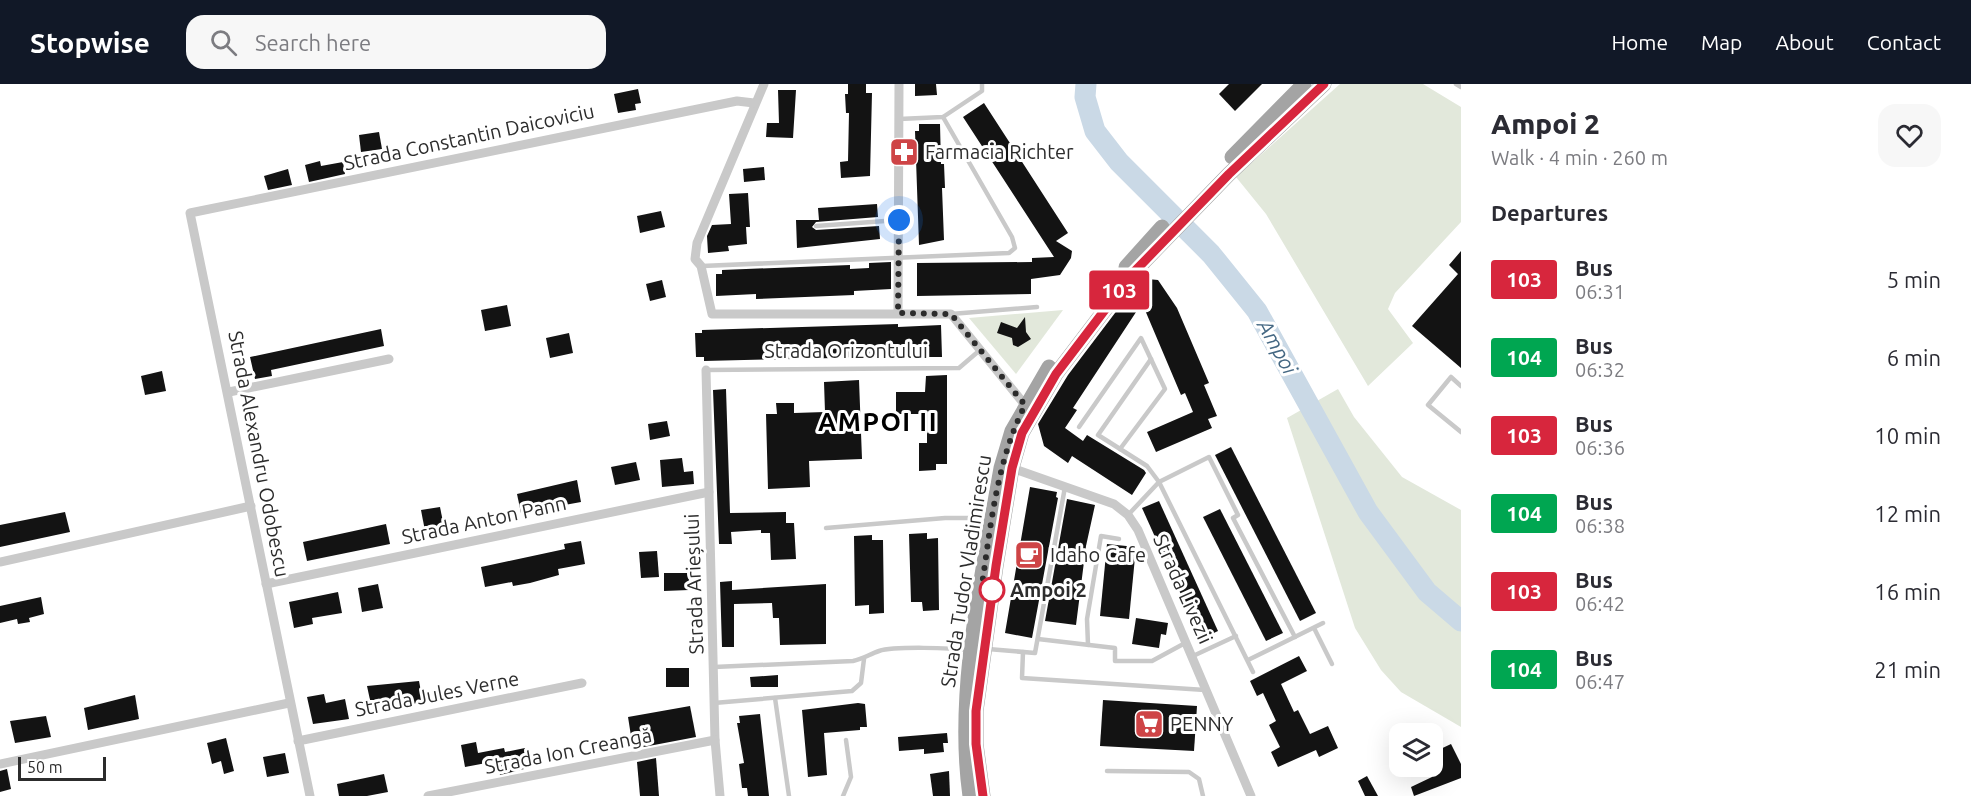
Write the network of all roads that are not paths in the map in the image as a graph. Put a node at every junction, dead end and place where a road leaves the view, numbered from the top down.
1 (764, 84) edge
2 (899, 84) edge
3 (982, 84) edge
4 (1304, 84) edge
5 (1324, 84) edge
6 (1456, 84) edge
7 (1461, 87) edge
8 (754, 103) junction
9 (943, 117) junction
10 (899, 119) junction
11 (1226, 171) junction
12 (190, 213) joint
13 (899, 220) junction
14 (816, 226) dead end
15 (1143, 254) junction
16 (899, 257) junction
17 (701, 266) junction
18 (1037, 307) dead end
19 (898, 313) junction
20 (951, 314) junction
21 (980, 350) junction
22 (389, 359) dead end
23 (1151, 359) junction
24 (706, 370) joint
25 (1461, 386) edge
26 (229, 392) junction
27 (1025, 405) junction
28 (1079, 427) dead end
29 (1461, 432) edge
30 (1120, 449) junction
31 (1012, 468) junction
32 (1159, 482) junction
33 (1065, 487) junction
34 (709, 492) junction
35 (251, 506) junction
36 (1128, 515) junction
37 (992, 518) junction
38 (826, 528) dead end
39 (1119, 539) dead end
40 (0, 562) edge
41 (266, 584) junction
42 (1323, 623) dead end
43 (1314, 627) junction
44 (1236, 636) junction
45 (1295, 637) junction
46 (1038, 639) junction
47 (1187, 642) junction
48 (1088, 645) junction
49 (978, 650) junction
50 (1023, 652) junction
51 (1193, 656) junction
52 (864, 659) junction
53 (1248, 660) junction
54 (1332, 664) dead end
55 (714, 668) junction
56 (1253, 672) dead end
57 (582, 683) dead end
58 (1207, 690) junction
59 (775, 698) junction
60 (290, 703) junction
61 (714, 703) junction
62 (846, 740) dead end
63 (298, 741) junction
64 (715, 741) junction
65 (0, 764) edge
66 (1107, 771) dead end
67 (310, 796) edge
68 (428, 796) edge
69 (720, 796) edge
70 (789, 796) edge
71 (843, 796) edge
72 (970, 796) edge
73 (983, 796) edge
74 (1203, 796) edge
75 (1251, 796) edge

1 - 8 street
2 - 10 street
3 - 9 lane
4 - 11 main road
5 - 11 main road
6 - 7 lane
8 - 12 street, Strada Constantin Daicoviciu
8 - 17 street
9 - 10 lane
9 - 16 lane
10 - 13 street
11 - 15 main road
12 - 26 street, Strada Alexandru Odobescu
13 - 14 lane
13 - 16 street
15 - 27 main road, Strada Tudor Vladimirescu
15 - 31 main road, Strada Tudor Vladimirescu
16 - 17 lane
16 - 19 street
17 - 19 street, Strada Orizontului
18 - 20 lane, Strada Orizontului
19 - 20 street, Strada Orizontului
20 - 21 street
21 - 24 lane, Strada Orizontului
21 - 27 street
22 - 26 street
23 - 28 lane
23 - 30 lane
23 - 30 lane
24 - 34 street, Strada Arieșului
25 - 29 lane
26 - 35 street, Strada Alexandru Odobescu
27 - 37 main road, Strada Tudor Vladimirescu
30 - 32 lane
31 - 33 street, Strada Livezii
31 - 49 main road, Strada Tudor Vladimirescu
32 - 36 lane
32 - 44 lane
32 - 45 lane
33 - 36 street, Strada Livezii
33 - 46 lane
34 - 41 street, Strada Anton Pann
34 - 55 street, Strada Arieșului
35 - 40 street
35 - 41 street, Strada Alexandru Odobescu
36 - 47 street, Strada Livezii
37 - 38 lane
37 - 49 main road, Strada Tudor Vladimirescu
39 - 48 lane
41 - 60 street, Strada Alexandru Odobescu
42 - 43 lane
43 - 45 lane
43 - 54 lane
44 - 51 lane
44 - 53 lane
45 - 53 lane
46 - 48 lane
46 - 50 lane
47 - 48 lane
47 - 51 street, Strada Livezii
49 - 50 lane
49 - 52 lane
49 - 72 main road, Strada Tudor Vladimirescu
49 - 73 main road, Strada Tudor Vladimirescu
50 - 58 lane
51 - 58 street, Strada Livezii
52 - 55 lane
52 - 59 lane
53 - 56 lane
55 - 61 street, Strada Arieșului
57 - 63 street, Strada Jules Verne
58 - 75 street, Strada Livezii
59 - 61 lane
59 - 70 lane
60 - 63 street, Strada Alexandru Odobescu
60 - 65 street
61 - 64 street, Strada Arieșului
62 - 71 lane
63 - 67 street, Strada Alexandru Odobescu
64 - 68 street, Strada Ion Creangă
64 - 69 street, Strada Arieșului
66 - 74 lane

